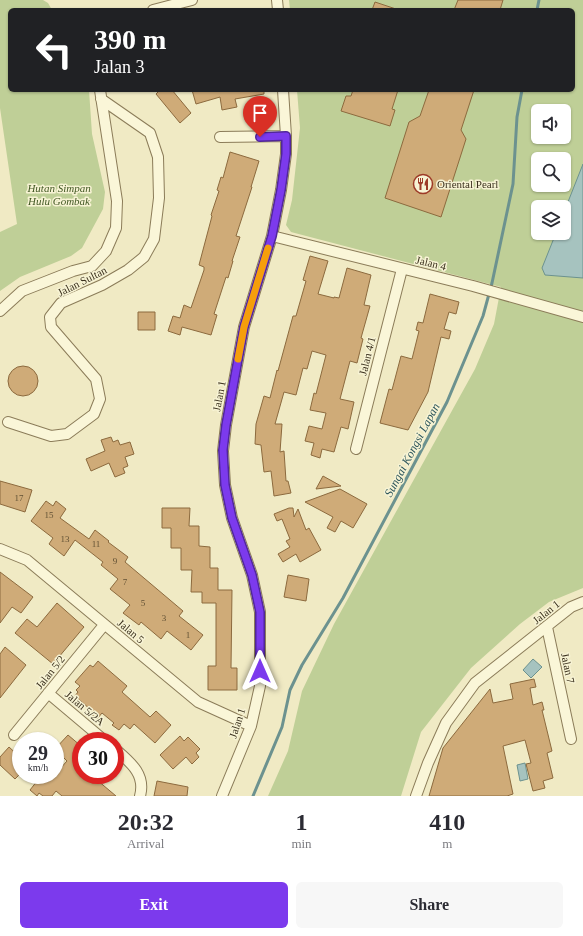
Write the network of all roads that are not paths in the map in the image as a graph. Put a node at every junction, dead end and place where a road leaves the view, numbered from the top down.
1 (192, 0) edge
2 (158, 6) edge
3 (283, 92) edge
4 (100, 94) edge
5 (286, 136) junction
6 (220, 137) dead end
7 (272, 236) junction
8 (407, 270) junction
9 (0, 310) edge
10 (583, 317) edge
11 (8, 422) dead end
12 (356, 450) dead end
13 (0, 549) edge
14 (583, 602) edge
15 (104, 625) junction
16 (547, 626) junction
17 (48, 693) junction
18 (251, 726) junction
19 (16, 732) edge
20 (94, 732) edge
21 (571, 738) dead end
22 (124, 756) edge
23 (140, 796) edge
24 (222, 796) edge
25 (416, 796) edge

1 - 2 street
3 - 5 street, Jalan 1
4 - 9 street
4 - 11 street, Jalan Sultan
5 - 6 street
5 - 7 street, Jalan 1
7 - 8 street, Jalan 4
7 - 18 street, Jalan 1
8 - 10 street, Jalan 4
8 - 12 street, Jalan 4/1
13 - 15 street, Jalan 5
14 - 16 street, Jalan 1
15 - 17 street, Jalan 5/2
15 - 18 street, Jalan 5
16 - 21 street, Jalan 7
16 - 25 street, Jalan 1
17 - 19 street, Jalan 5/2
17 - 20 street, Jalan 5/2A
18 - 24 street, Jalan 1
22 - 23 street

